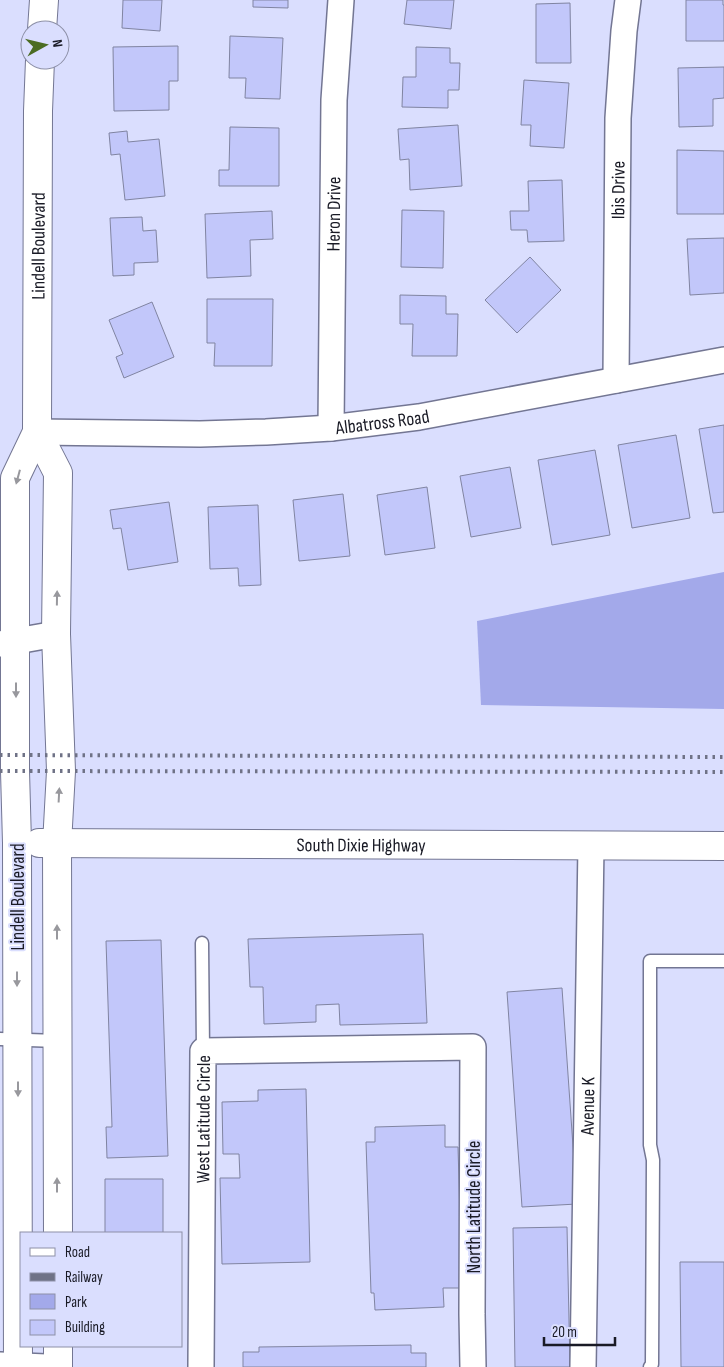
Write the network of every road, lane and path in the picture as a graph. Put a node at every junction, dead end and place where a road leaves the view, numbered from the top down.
1 (44, 0) edge
2 (340, 0) edge
3 (628, 0) edge
4 (43, 20) edge
5 (40, 70) edge
6 (724, 360) edge
7 (616, 380) junction
8 (331, 428) junction
9 (37, 432) junction
10 (56, 634) junction
11 (8, 643) edge
12 (9, 843) edge
13 (57, 844) junction
14 (591, 845) junction
15 (724, 846) edge
16 (202, 943) dead end
17 (724, 961) edge
18 (9, 1040) edge
19 (57, 1041) junction
20 (473, 1047) joint
21 (204, 1051) junction
22 (58, 1232) edge
23 (58, 1347) edge
24 (12, 1366) edge
25 (46, 1367) edge
26 (58, 1367) edge
27 (202, 1367) edge
28 (473, 1367) edge
29 (583, 1367) edge
30 (650, 1367) edge

1 - 4 street
2 - 8 street, Heron Drive
3 - 7 street, Ibis Drive
5 - 9 street, Lindell Boulevard
6 - 7 street, Albatross Road
7 - 8 street, Albatross Road
8 - 9 street, Albatross Road
10 -> 9 street, Lindell Boulevard
9 -> 11 street, Lindell Boulevard
10 - 11 street
13 -> 10 street, Lindell Boulevard
11 -> 12 street, Lindell Boulevard
12 - 13 street, South Dixie Highway
12 -> 18 street, Lindell Boulevard
13 - 14 street, South Dixie Highway
19 -> 13 street, Lindell Boulevard
14 - 15 street, South Dixie Highway
14 - 29 street, Avenue K
16 - 21 lane
17 - 30 lane
18 - 19 lane
18 -> 24 street, Lindell Boulevard
22 -> 19 street, Lindell Boulevard
20 - 21 street, West Latitude Circle
20 - 28 street, North Latitude Circle
21 - 27 street, West Latitude Circle
23 - 26 street
24 - 25 street

